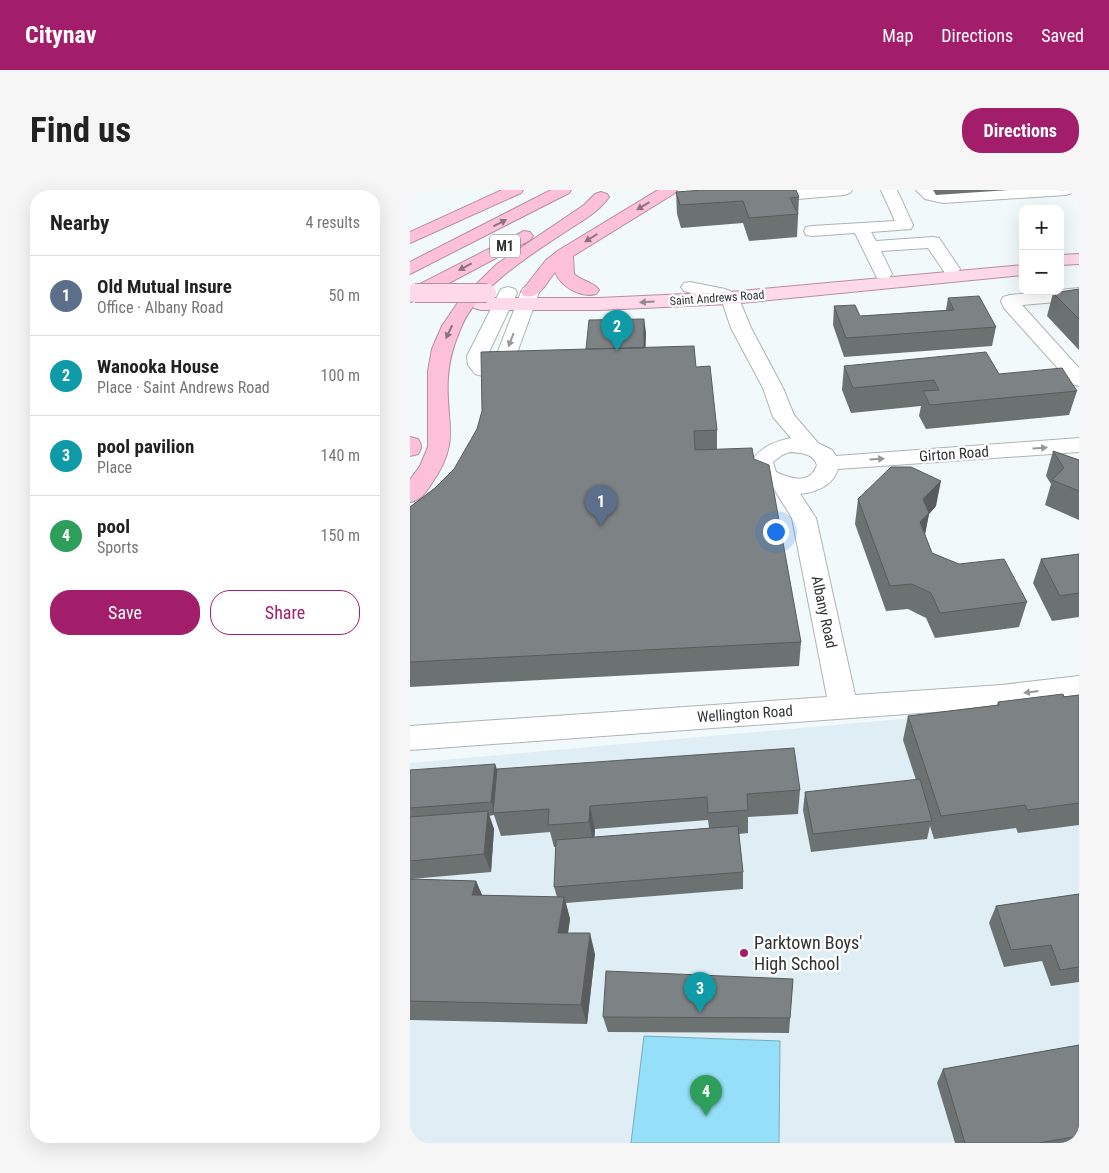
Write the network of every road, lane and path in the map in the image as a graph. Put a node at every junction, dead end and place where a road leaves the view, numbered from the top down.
1 (515, 190) edge
2 (563, 190) edge
3 (669, 190) edge
4 (844, 190) edge
5 (889, 190) edge
6 (924, 190) edge
7 (1066, 190) edge
8 (608, 194) edge
9 (798, 194) edge
10 (860, 228) junction
11 (812, 231) dead end
12 (410, 238) edge
13 (870, 247) junction
14 (565, 254) junction
15 (1079, 259) edge
16 (1064, 260) edge
17 (1019, 263) edge
18 (1079, 266) edge
19 (1064, 267) edge
20 (410, 269) edge
21 (951, 269) junction
22 (1019, 270) edge
23 (883, 274) junction
24 (590, 290) junction
25 (410, 294) edge
26 (686, 294) junction
27 (1079, 294) edge
28 (484, 298) junction
29 (506, 298) junction
30 (527, 298) junction
31 (730, 298) junction
32 (410, 305) edge
33 (741, 328) junction
34 (1079, 380) edge
35 (784, 417) junction
36 (410, 444) edge
37 (1079, 445) edge
38 (811, 448) junction
39 (410, 449) edge
40 (772, 451) junction
41 (829, 463) junction
42 (814, 484) junction
43 (783, 485) junction
44 (410, 495) edge
45 (804, 518) junction
46 (1079, 687) edge
47 (843, 706) junction
48 (410, 738) edge

1 - 12 highway
20 -> 2 highway, M1
3 -> 14 highway
4 - 9 street
5 - 10 street
6 - 7 street
8 -> 25 highway, M1
8 -> 44 highway
10 - 11 street
10 - 13 street
13 - 21 street
13 - 23 street
14 - 24 highway
14 - 30 highway
15 - 16 main road
17 - 21 main road, Saint Andrews Road
18 - 19 main road
21 - 23 main road, Saint Andrews Road
22 - 31 main road, Saint Andrews Road
23 - 26 main road, Saint Andrews Road
24 - 26 main road, Saint Andrews Road
24 - 30 main road, Saint Andrews Road
25 - 28 main road, Saint Andrews Road, bridge
26 -> 30 main road, Saint Andrews Road
26 - 31 main road, Saint Andrews Road
26 - 33 street
27 - 34 street
28 - 29 main road, Saint Andrews Road
28 - 32 main road, Saint Andrews Road
29 - 30 main road, Saint Andrews Road
30 -> 29 street
31 - 33 street
33 - 35 street
35 - 38 street
35 - 40 street
36 - 39 highway
41 -> 37 street, Girton Road
38 - 40 street
38 - 41 street
40 - 43 street
41 - 42 street
42 - 43 street
42 - 45 street, Albany Road
43 - 45 street, Albany Road
45 - 47 street, Albany Road
46 -> 47 street, Wellington Road
47 - 48 street, Wellington Road

